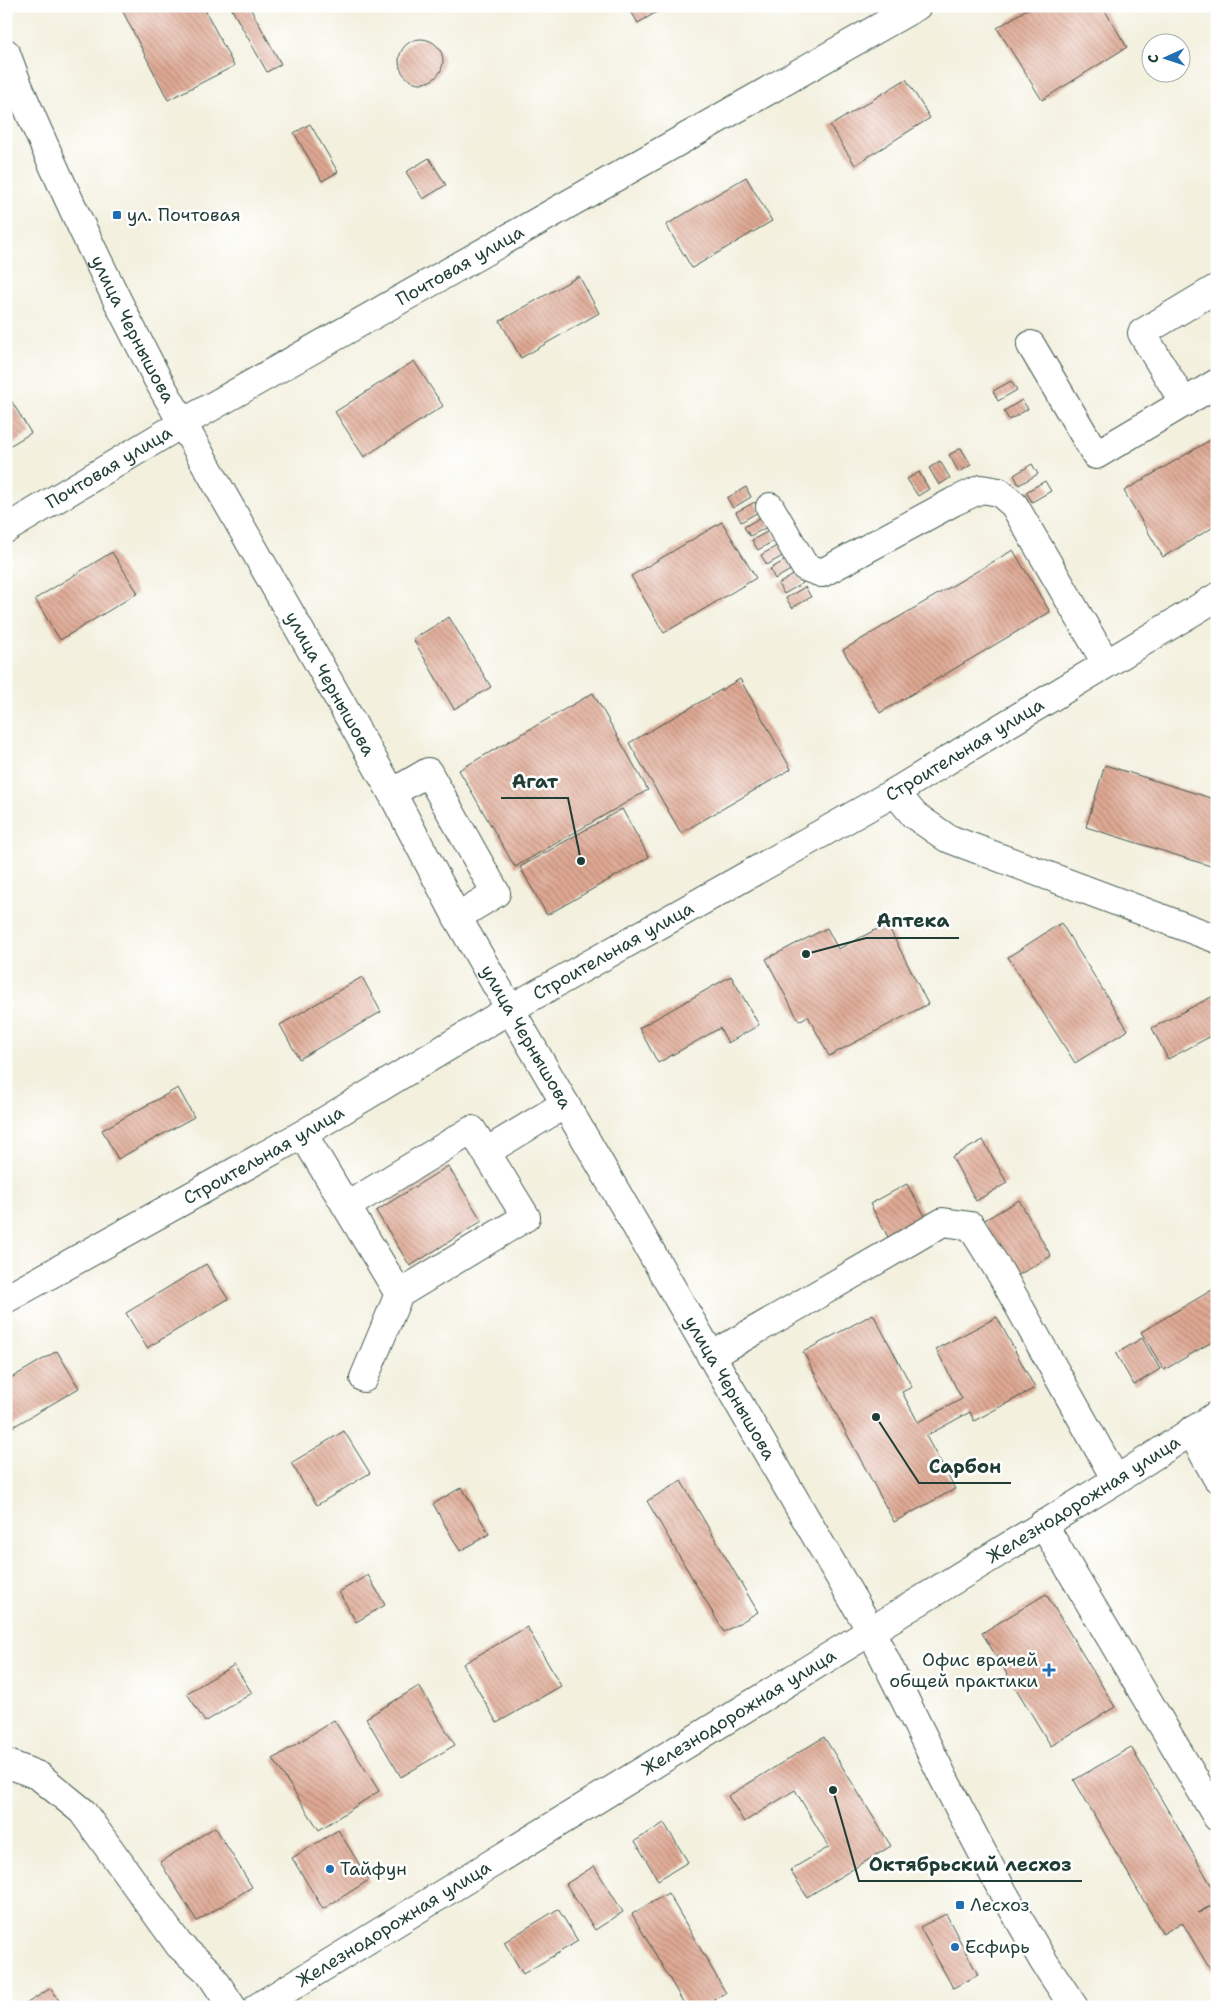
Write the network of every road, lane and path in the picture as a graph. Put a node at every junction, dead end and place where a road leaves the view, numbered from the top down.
1 (917, 6) edge
2 (6, 53) edge
3 (12, 89) edge
4 (1217, 288) edge
5 (1031, 345) dead end
6 (1217, 383) edge
7 (1184, 403) junction
8 (183, 423) junction
9 (770, 507) dead end
10 (6, 529) edge
11 (1217, 596) edge
12 (1106, 663) junction
13 (895, 792) junction
14 (392, 793) junction
15 (457, 917) junction
16 (1217, 939) edge
17 (510, 1009) junction
18 (565, 1104) junction
19 (303, 1134) junction
20 (486, 1152) junction
21 (346, 1206) junction
22 (399, 1294) junction
23 (6, 1299) edge
24 (711, 1356) junction
25 (364, 1378) dead end
26 (1217, 1415) edge
27 (1191, 1431) junction
28 (1217, 1478) edge
29 (1116, 1480) junction
30 (1043, 1524) junction
31 (870, 1631) junction
32 (6, 1763) edge
33 (1217, 1817) edge
34 (232, 2007) edge
35 (258, 2007) edge
36 (1074, 2007) edge

1 - 8 street, Почтовая улица
2 - 3 street, улица Чернышова
3 - 8 street, улица Чернышова
4 - 7 street
5 - 7 street
6 - 7 street
8 - 10 street, Почтовая улица
8 - 14 street, улица Чернышова
9 - 12 street
11 - 12 street, Строительная улица
12 - 13 street, Строительная улица
13 - 16 street
13 - 17 street, Строительная улица
14 - 15 street, улица Чернышова
14 - 15 street
15 - 17 street, улица Чернышова
17 - 18 street, улица Чернышова
17 - 19 street, Строительная улица
18 - 20 street
18 - 24 street, улица Чернышова
19 - 21 street
19 - 23 street, Строительная улица
20 - 21 street
20 - 22 street
21 - 22 street
22 - 25 street
24 - 29 street
24 - 31 street, улица Чернышова
26 - 27 street, Железнодорожная улица
27 - 28 street
27 - 29 street, Железнодорожная улица
29 - 30 street, Железнодорожная улица
30 - 31 street, Железнодорожная улица
30 - 33 street
31 - 35 street, Железнодорожная улица
31 - 36 street, улица Чернышова
32 - 34 street

